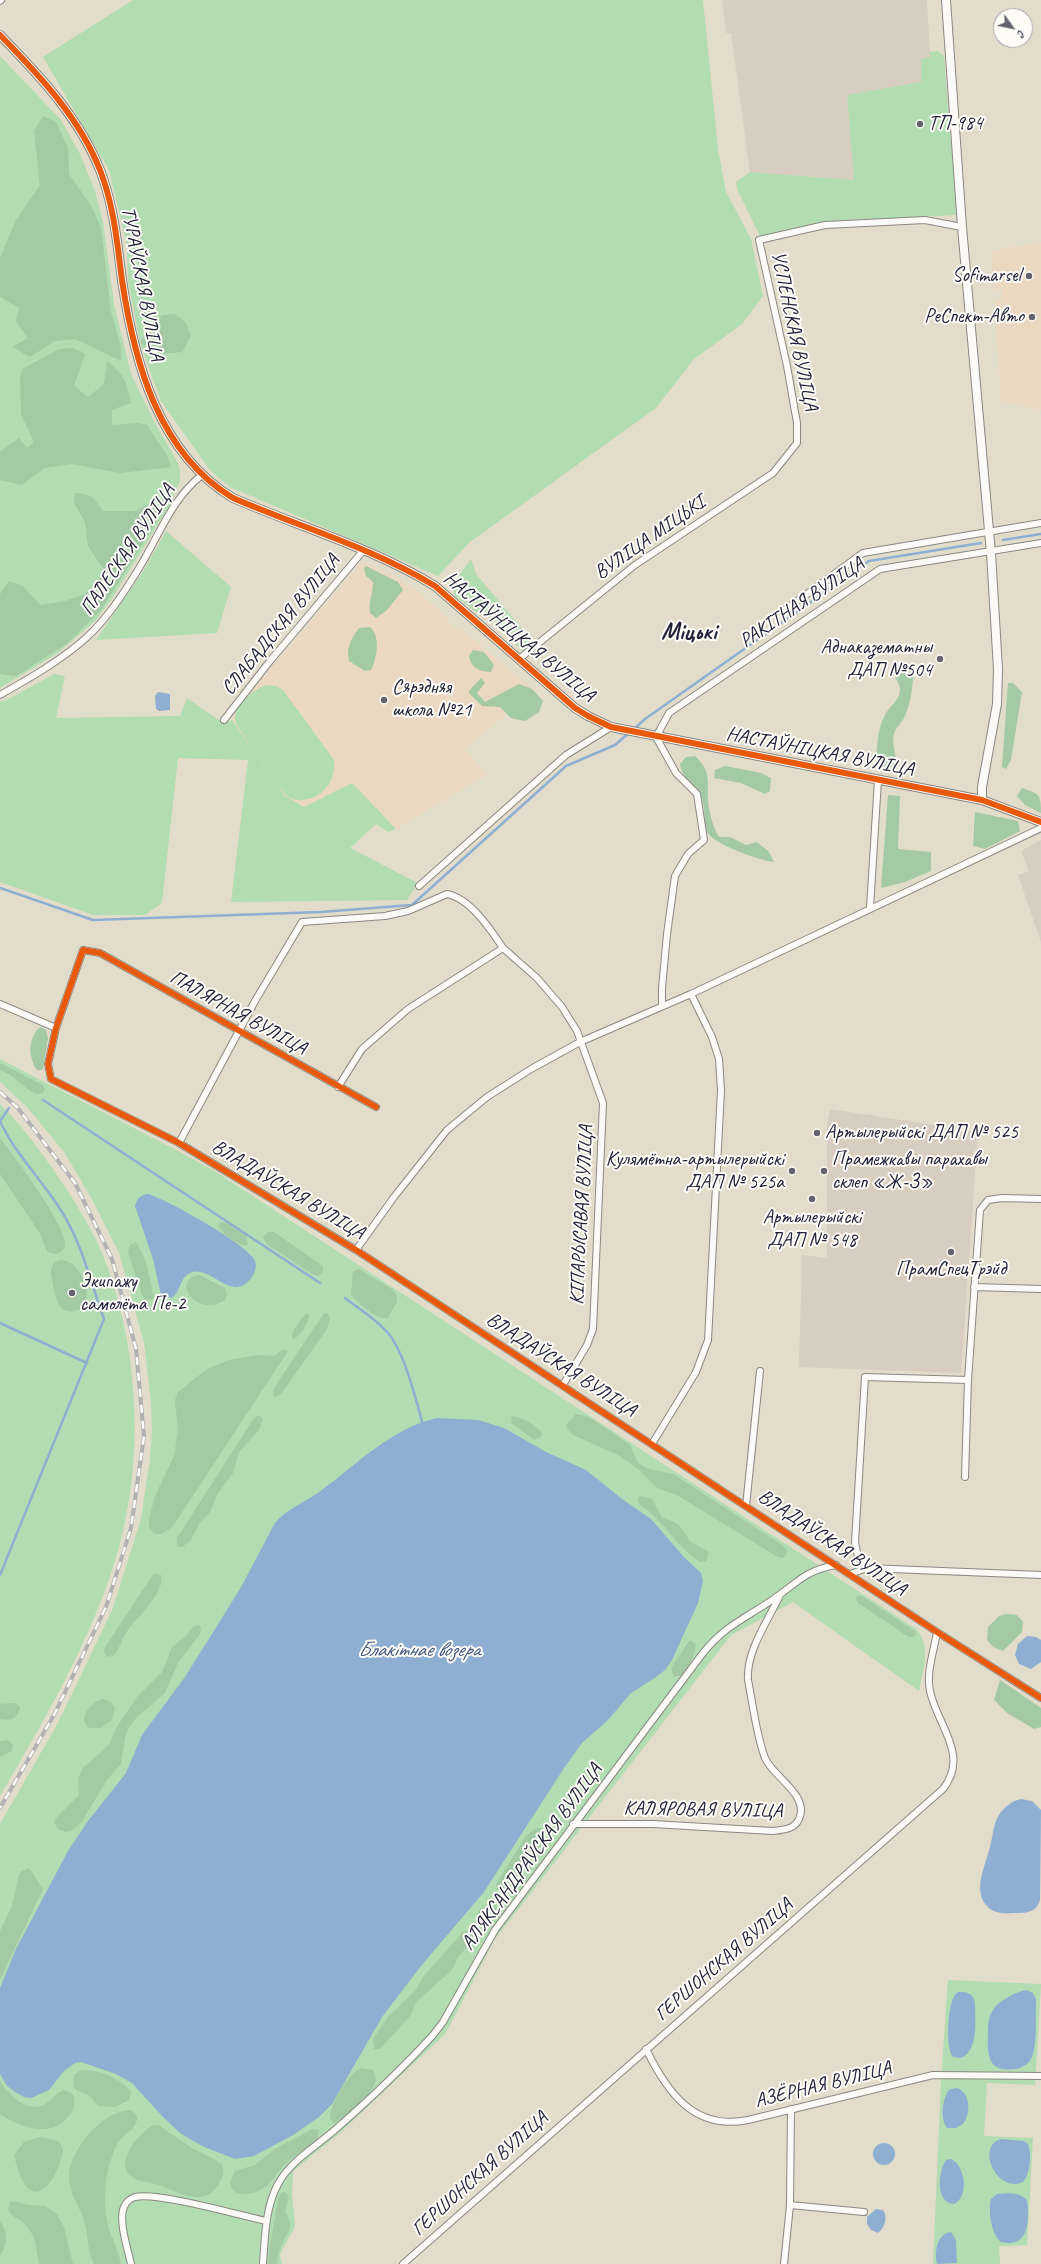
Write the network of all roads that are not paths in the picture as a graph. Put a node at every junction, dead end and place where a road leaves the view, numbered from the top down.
1 (946, 0) edge
2 (0, 35) edge
3 (962, 227) junction
4 (798, 443) joint
5 (202, 475) junction
6 (1041, 524) edge
7 (989, 532) junction
8 (1041, 543) edge
9 (363, 551) junction
10 (991, 553) junction
11 (785, 610) dead end
12 (519, 659) junction
13 (0, 696) edge
14 (224, 720) dead end
15 (611, 727) junction
16 (654, 737) junction
17 (878, 780) junction
18 (982, 800) junction
19 (1041, 822) edge
20 (1041, 828) edge
21 (419, 886) dead end
22 (870, 908) junction
23 (503, 948) junction
24 (691, 994) junction
25 (0, 1004) edge
26 (662, 1006) junction
27 (56, 1028) junction
28 (238, 1032) junction
29 (580, 1042) junction
30 (338, 1087) junction
31 (376, 1107) dead end
32 (179, 1143) junction
33 (1041, 1199) edge
34 (356, 1250) junction
35 (974, 1287) junction
36 (1041, 1288) edge
37 (760, 1371) dead end
38 (968, 1380) junction
39 (563, 1385) junction
40 (652, 1444) junction
41 (966, 1477) dead end
42 (746, 1506) junction
43 (836, 1565) junction
44 (867, 1568) junction
45 (850, 1574) junction
46 (1041, 1575) edge
47 (781, 1594) junction
48 (937, 1632) junction
49 (1041, 1698) edge
50 (573, 1824) junction
51 (646, 2049) junction
52 (1041, 2076) edge
53 (791, 2109) junction
54 (790, 2205) junction
55 (864, 2212) dead end
56 (266, 2221) junction
57 (131, 2264) edge
58 (263, 2264) edge
59 (403, 2264) edge
60 (784, 2264) edge

1 - 3 street
2 - 5 street, ТУРАЎСКАЯ ВУЛІЦА
3 - 4 street, УСПЕНСКАЯ ВУЛІЦА
3 - 7 street
4 - 12 street, ВУЛІЦА МІЦЬКІ
5 - 9 street, ТУРАЎСКАЯ ВУЛІЦА
5 - 13 street, ПАЛЕСКАЯ ВУЛІЦА
6 - 7 street, РАКІТНАЯ ВУЛІЦА
7 - 10 street
7 - 11 street, РАКІТНАЯ ВУЛІЦА
8 - 10 street, РАКІТНАЯ ВУЛІЦА
9 - 12 street, НАСТАЎНІЦКАЯ ВУЛІЦА
9 - 14 street, СЛАБАДСКАЯ ВУЛІЦА
10 - 16 street, РАКІТНАЯ ВУЛІЦА
10 - 18 street
12 - 15 street, НАСТАЎНІЦКАЯ ВУЛІЦА
15 - 16 street, НАСТАЎНІЦКАЯ ВУЛІЦА
15 - 21 street
16 - 17 street, НАСТАЎНІЦКАЯ ВУЛІЦА
16 - 26 street
17 - 18 street, НАСТАЎНІЦКАЯ ВУЛІЦА
17 - 22 street
18 - 19 street, НАСТАЎНІЦКАЯ ВУЛІЦА
20 - 22 street
22 - 24 street
23 - 28 street, КІПАРЫСАВАЯ ВУЛІЦА
23 - 29 street, КІПАРЫСАВАЯ ВУЛІЦА
23 - 30 street
24 - 26 street
24 - 40 street
25 - 27 street
26 - 29 street
27 - 28 street, ПАЛЯРНАЯ ВУЛІЦА
27 - 32 street, ВЛАДАЎСКАЯ ВУЛІЦА
28 - 30 street, ПАЛЯРНАЯ ВУЛІЦА
28 - 32 street
29 - 34 street
29 - 39 street, КІПАРЫСАВАЯ ВУЛІЦА
30 - 31 street, ПАЛЯРНАЯ ВУЛІЦА
32 - 34 street, ВЛАДАЎСКАЯ ВУЛІЦА
33 - 35 street
34 - 39 street, ВЛАДАЎСКАЯ ВУЛІЦА
35 - 36 street
35 - 38 street
37 - 42 street
38 - 41 street
38 - 44 street
39 - 40 street, ВЛАДАЎСКАЯ ВУЛІЦА
40 - 42 street, ВЛАДАЎСКАЯ ВУЛІЦА
42 - 43 street, ВЛАДАЎСКАЯ ВУЛІЦА
43 - 45 street, ВЛАДАЎСКАЯ ВУЛІЦА
43 - 47 street, АЛЯКСАНДРАЎСКАЯ ВУЛІЦА
44 - 45 street
44 - 46 street
45 - 48 street, ВЛАДАЎСКАЯ ВУЛІЦА
47 - 50 street, АЛЯКСАНДРАЎСКАЯ ВУЛІЦА
47 - 50 street, КАЛЯРОВАЯ ВУЛІЦА
48 - 49 street, ВЛАДАЎСКАЯ ВУЛІЦА
48 - 51 street, ГЕРШОНСКАЯ ВУЛІЦА
50 - 56 street, АЛЯКСАНДРАЎСКАЯ ВУЛІЦА
51 - 53 street, АЗЁРНАЯ ВУЛІЦА
51 - 59 street, ГЕРШОНСКАЯ ВУЛІЦА
52 - 53 street, АЗЁРНАЯ ВУЛІЦА
53 - 54 street
54 - 55 street
54 - 60 street
56 - 57 street
56 - 58 street, АЛЯКСАНДРАЎСКАЯ ВУЛІЦА

